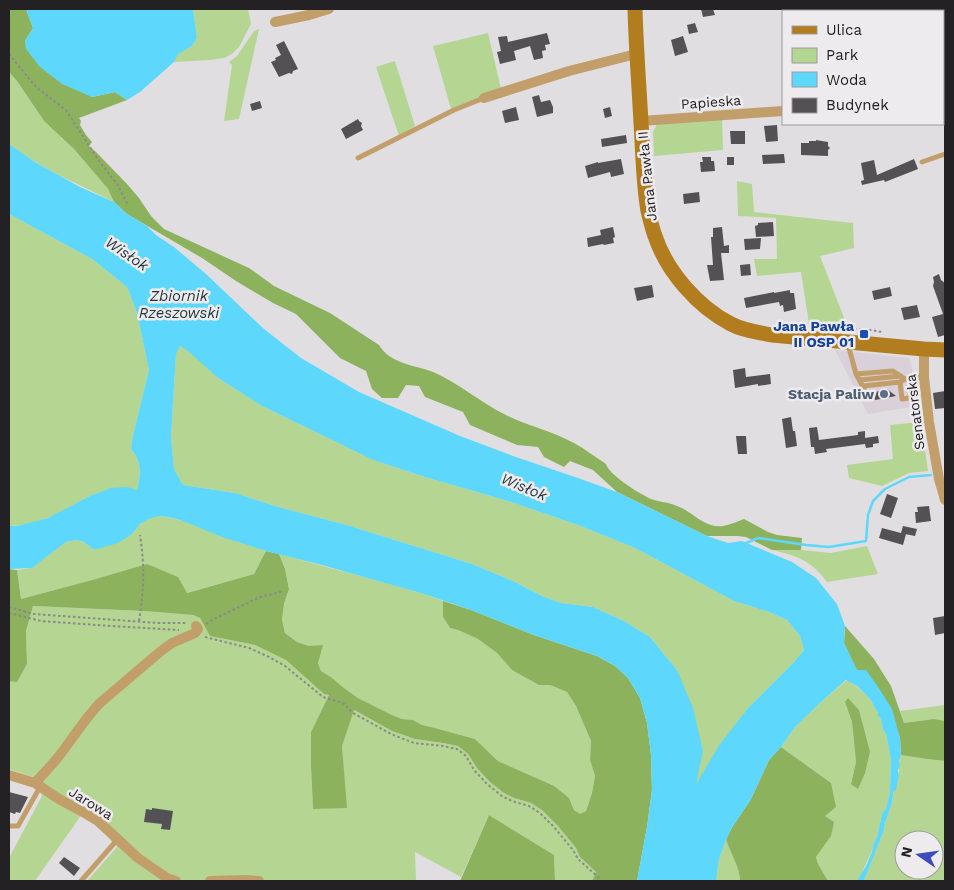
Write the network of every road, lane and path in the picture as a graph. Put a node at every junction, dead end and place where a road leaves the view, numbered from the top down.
1 (329, 9) edge
2 (635, 9) edge
3 (275, 22) dead end
4 (636, 52) junction
5 (9, 54) edge
6 (484, 98) joint
7 (782, 111) edge
8 (641, 121) junction
9 (945, 154) edge
10 (358, 158) dead end
11 (922, 162) dead end
12 (128, 205) dead end
13 (884, 333) dead end
14 (846, 335) junction
15 (924, 349) junction
16 (945, 350) edge
17 (856, 374) junction
18 (924, 378) junction
19 (902, 379) junction
20 (859, 380) junction
21 (863, 386) junction
22 (869, 398) dead end
23 (909, 398) dead end
24 (943, 483) edge
25 (945, 500) edge
26 (140, 535) dead end
27 (284, 591) dead end
28 (9, 607) edge
29 (9, 613) edge
30 (139, 621) junction
31 (196, 629) junction
32 (9, 775) edge
33 (37, 785) junction
34 (9, 826) edge
35 (117, 840) junction
36 (81, 881) edge
37 (176, 881) edge
38 (210, 881) edge
39 (259, 881) edge
40 (600, 881) edge

1 - 3 street
2 - 4 street, Jana Pawła II
4 - 6 street
4 - 8 street, Jana Pawła II
5 - 12 path
6 - 10 lane
7 - 8 street, Papieska
8 - 14 street, Jana Pawła II
9 - 11 lane
13 - 14 path
14 - 15 street, Jana Pawła II
14 - 17 lane
15 - 16 street, Jana Pawła II
15 - 18 street, Senatorska
17 - 19 lane
17 - 20 lane
18 - 19 lane
18 - 24 street, Senatorska
19 - 20 lane
19 - 21 lane
19 - 23 lane
20 - 21 lane
21 - 22 lane
24 - 25 street, Senatorska
26 - 30 path
27 - 31 path
28 - 30 path
29 - 31 path
30 - 31 path
31 - 33 street
31 - 40 path
32 - 33 street, Jarowa
33 - 34 lane
33 - 35 street, Jarowa
35 - 36 lane
35 - 37 street, Jarowa
38 - 39 street

